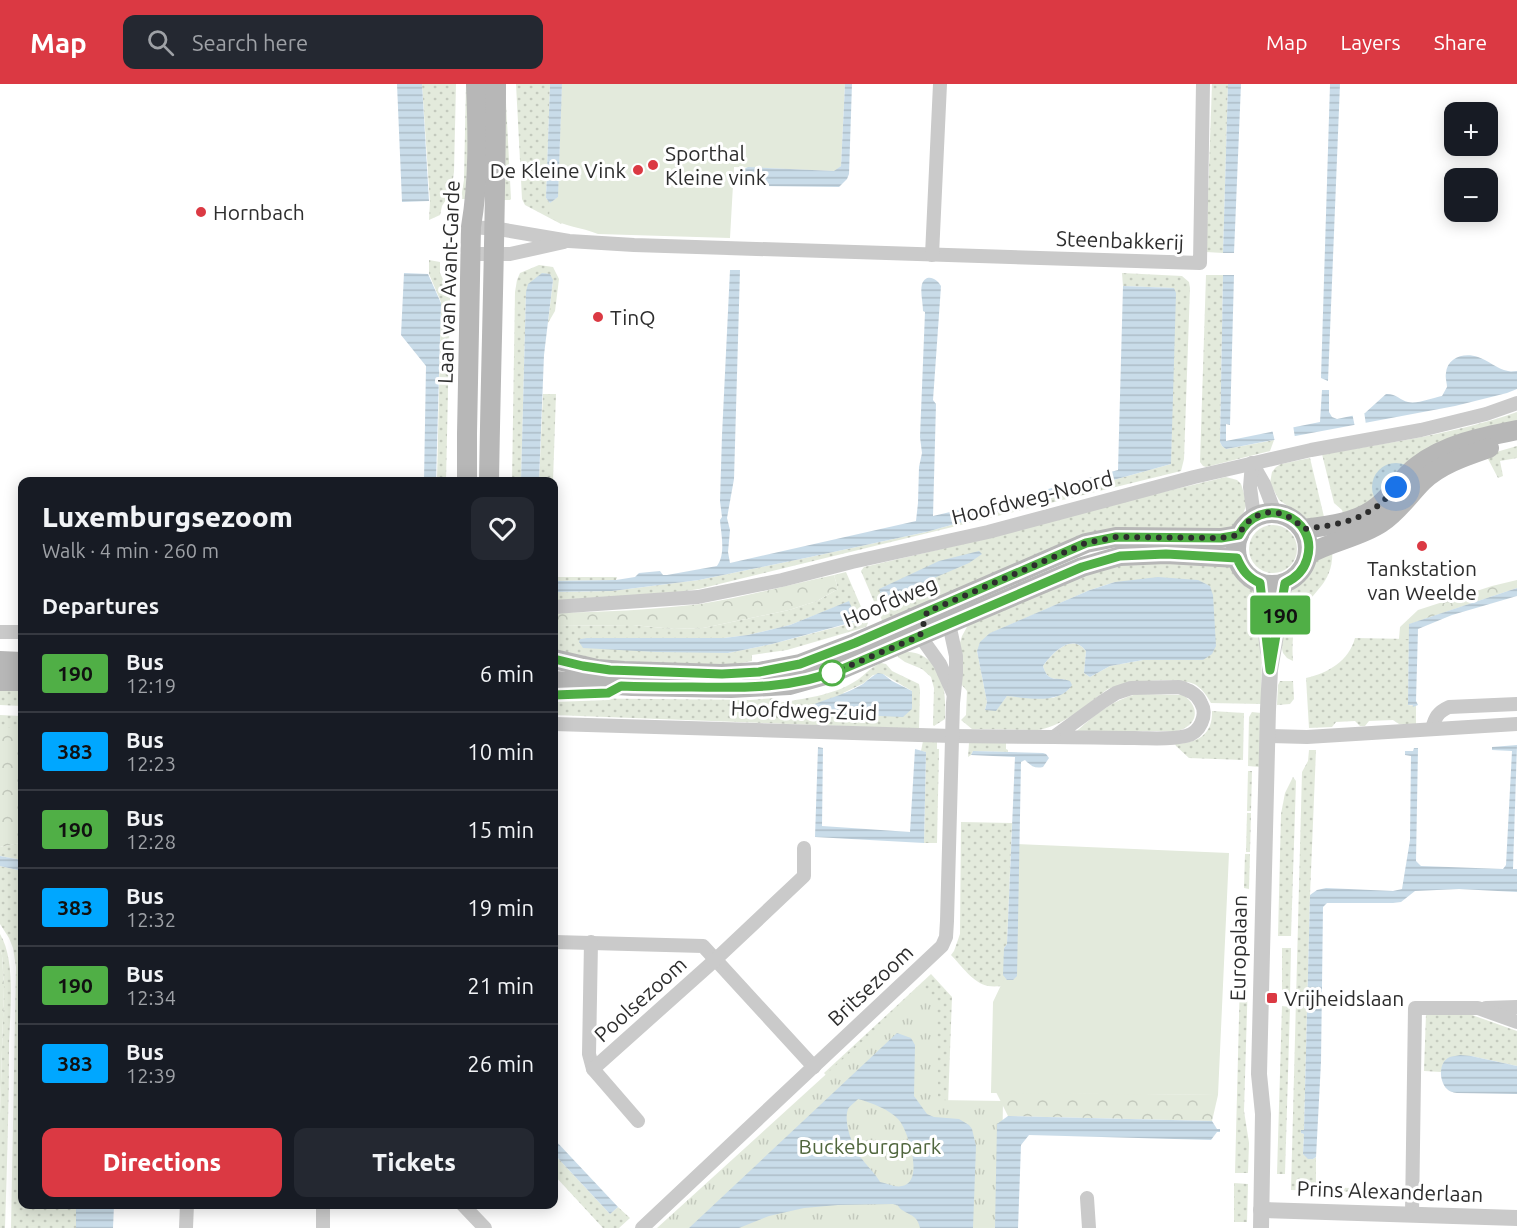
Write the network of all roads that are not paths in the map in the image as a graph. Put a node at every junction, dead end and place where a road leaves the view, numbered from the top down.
1 (476, 84) edge
2 (496, 84) edge
3 (940, 84) edge
4 (1203, 84) edge
5 (471, 227) junction
6 (495, 229) junction
7 (569, 241) junction
8 (470, 254) junction
9 (494, 254) junction
10 (932, 255) junction
11 (1517, 403) edge
12 (1517, 430) edge
13 (1517, 439) edge
14 (1252, 463) junction
15 (467, 477) edge
16 (489, 477) edge
17 (1275, 513) junction
18 (1254, 518) junction
19 (1303, 529) junction
20 (1239, 535) junction
21 (1308, 554) junction
22 (1237, 558) junction
23 (1260, 583) junction
24 (1285, 583) junction
25 (558, 607) edge
26 (927, 612) junction
27 (949, 624) junction
28 (0, 632) edge
29 (18, 632) edge
30 (920, 636) junction
31 (558, 660) edge
32 (0, 661) edge
33 (18, 662) edge
34 (1270, 670) junction
35 (0, 681) edge
36 (18, 681) edge
37 (558, 681) edge
38 (621, 686) junction
39 (953, 693) junction
40 (558, 695) edge
41 (1517, 704) edge
42 (558, 724) edge
43 (1517, 724) edge
44 (1432, 729) junction
45 (952, 736) junction
46 (1267, 736) junction
47 (1054, 737) junction
48 (804, 848) dead end
49 (558, 942) edge
50 (591, 942) junction
51 (715, 960) junction
52 (1517, 1007) edge
53 (1478, 1008) junction
54 (1517, 1022) edge
55 (814, 1067) junction
56 (593, 1069) junction
57 (638, 1121) dead end
58 (1087, 1198) dead end
59 (187, 1209) edge
60 (323, 1209) edge
61 (467, 1209) edge
62 (1261, 1209) junction
63 (1412, 1214) junction
64 (1517, 1218) edge
65 (186, 1228) edge
66 (322, 1228) edge
67 (485, 1228) edge
68 (642, 1228) edge
69 (1090, 1228) edge
70 (1261, 1228) edge

1 - 5 main road, Laan van Avant-Garde
2 - 6 main road, Laan van Avant-Garde
3 - 10 street
4 - 10 street, Steenbakkerij
5 - 6 street, Steenbakkerij
5 - 8 main road, Laan van Avant-Garde
6 - 7 street, Steenbakkerij
6 - 9 main road, Laan van Avant-Garde
7 - 9 street, Steenbakkerij
7 - 10 street, Steenbakkerij
8 - 9 street, Steenbakkerij
8 - 15 main road, Laan van Avant-Garde
9 - 16 main road, Laan van Avant-Garde
11 - 14 street, Hoofdweg-Noord
12 - 19 main road
13 - 21 main road
14 - 17 street
14 - 18 street
14 - 25 street, Hoofdweg-Noord
17 - 18 main road
17 - 19 main road
18 - 20 main road
19 - 21 main road
20 - 22 main road
20 - 26 main road, Hoofdweg
21 - 24 main road
22 - 23 main road
22 - 27 main road, Hoofdweg
23 - 24 main road
23 - 34 street, Europalaan
24 - 34 street, Europalaan
26 - 27 street
26 - 30 street
26 - 31 main road, Hoofdweg
27 - 30 main road, Hoofdweg
27 - 39 street, Britsezoom
28 - 29 street
30 - 38 main road, Hoofdweg
30 - 39 street, Britsezoom
32 - 33 main road
34 - 46 street, Europalaan
35 - 36 main road
37 - 38 main road, Hoofdweg
38 - 40 main road
39 - 45 street, Britsezoom
41 - 44 street
42 - 45 street, Hoofdweg-Zuid
43 - 44 street
44 - 46 street
45 - 47 street, Hoofdweg-Zuid
45 - 55 street, Britsezoom
46 - 62 street, Europalaan
47 - 47 street, Hoofdweg-Zuid
48 - 51 street, Poolsezoom
49 - 50 street, Poolsezoom
50 - 51 street, Poolsezoom
50 - 56 street, Poolsezoom
51 - 55 street, Poolsezoom
51 - 56 street, Poolsezoom
52 - 53 street
53 - 54 street
53 - 63 street
55 - 68 street, Britsezoom
56 - 57 street, Poolsezoom
58 - 69 street
59 - 65 street
60 - 66 street
61 - 67 street
62 - 63 street, Prins Alexanderlaan
62 - 70 street, Europalaan
63 - 64 street, Prins Alexanderlaan

